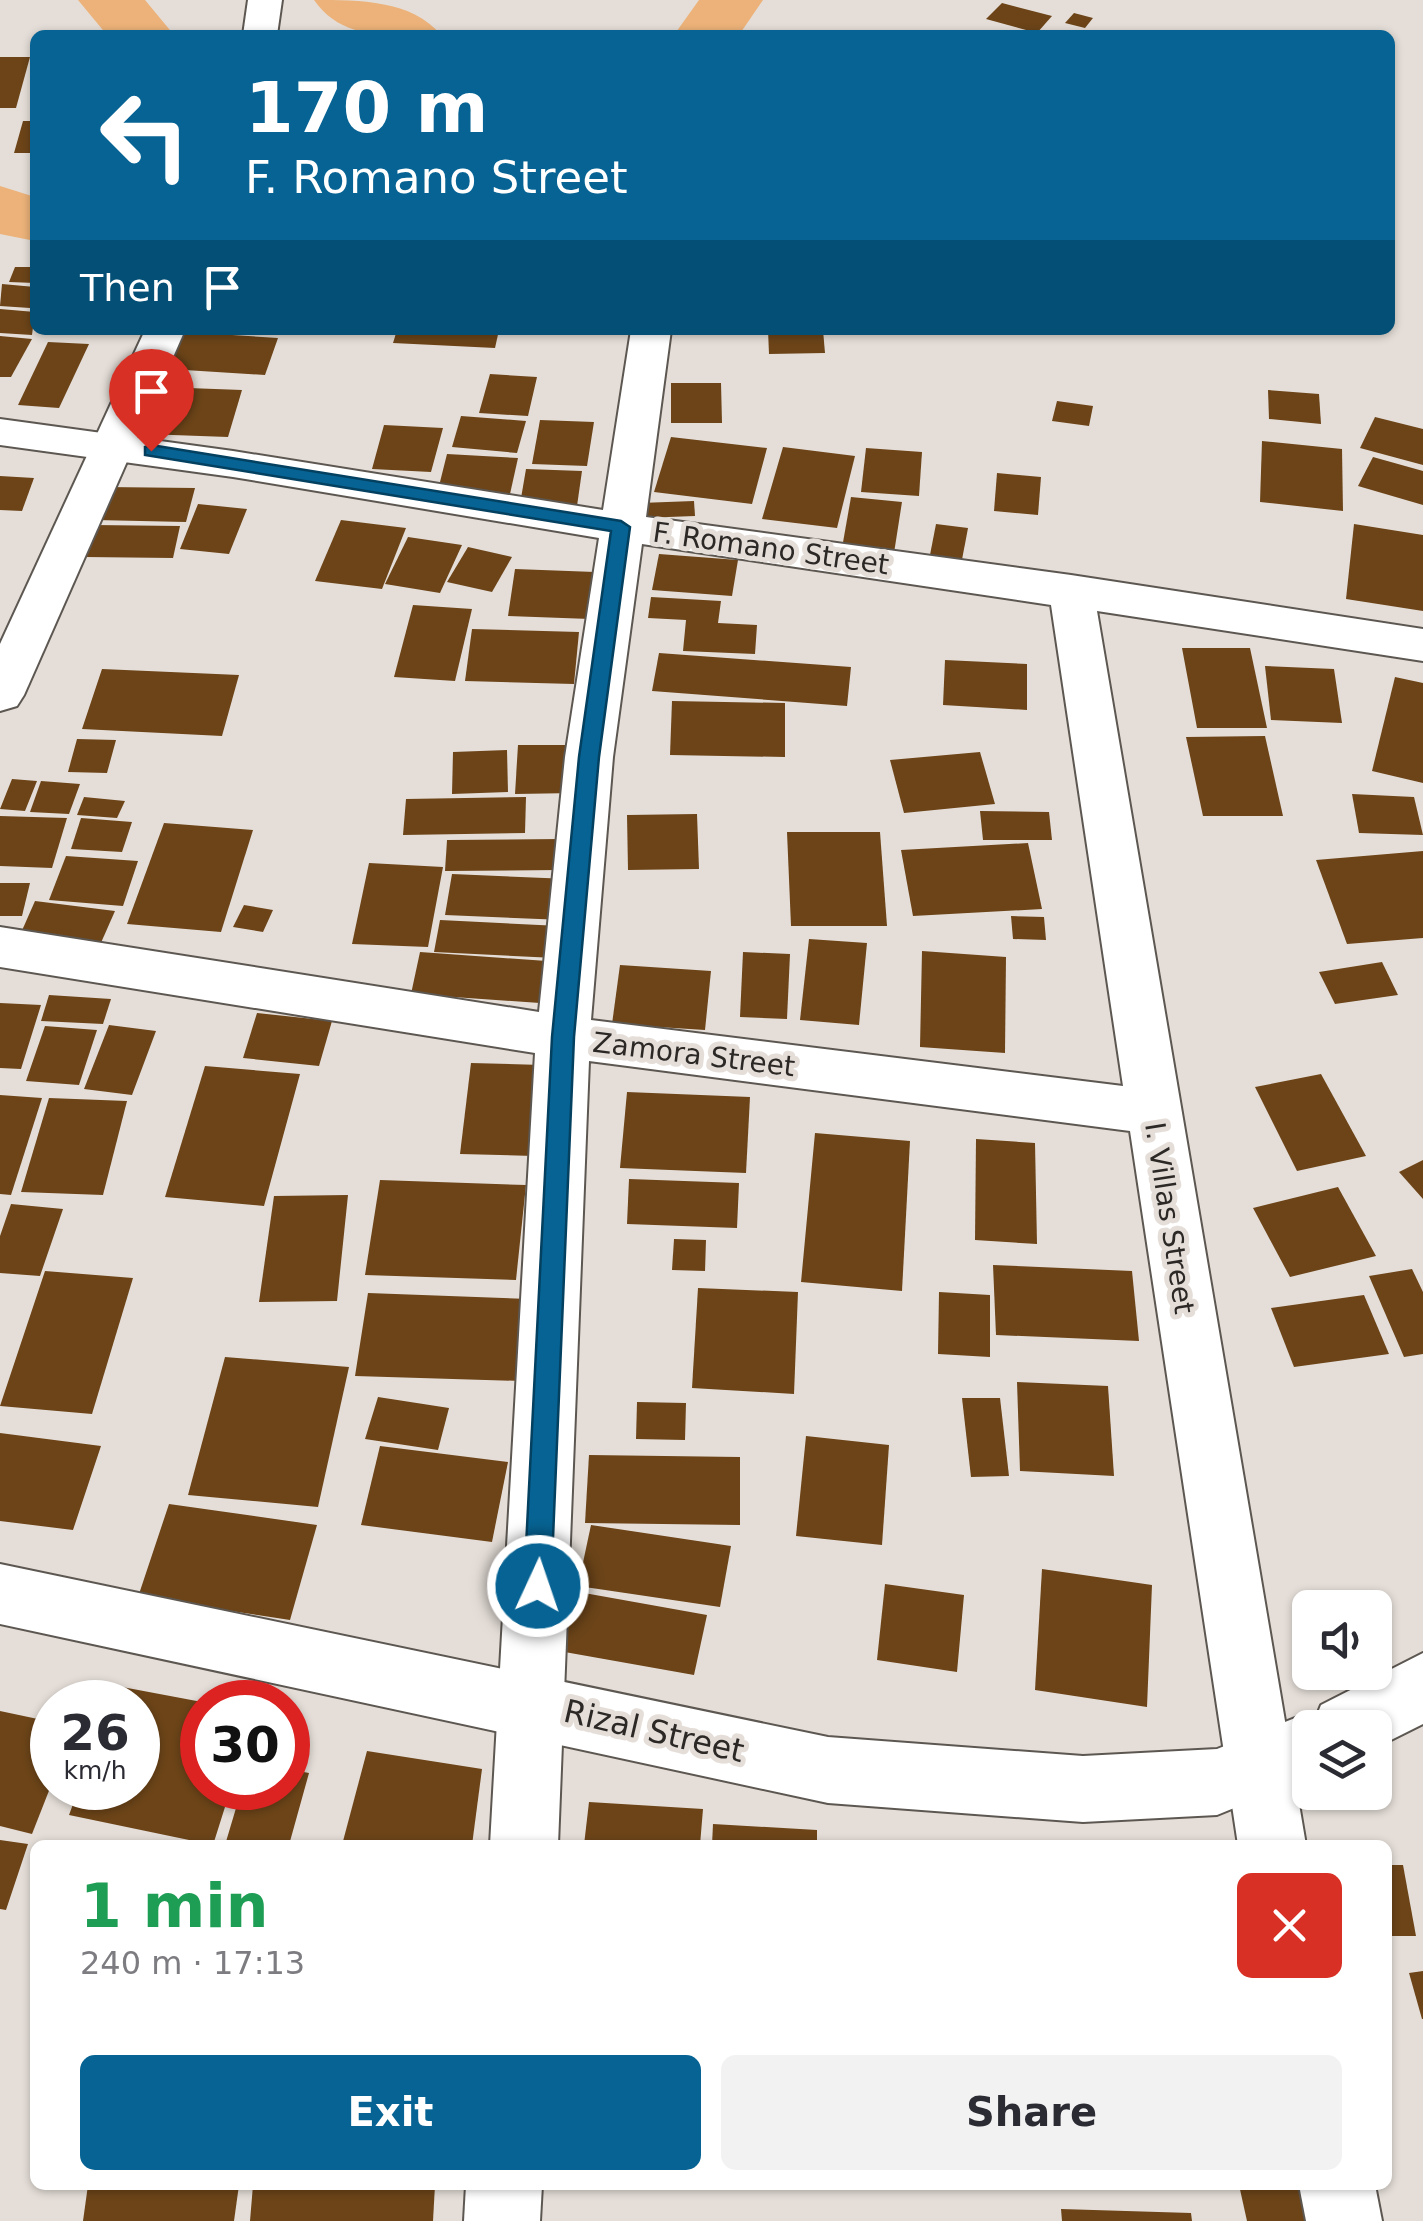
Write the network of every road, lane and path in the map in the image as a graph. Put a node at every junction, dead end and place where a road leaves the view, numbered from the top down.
1 (265, 0) edge
2 (261, 30) edge
3 (163, 335) edge
4 (650, 335) edge
5 (0, 432) edge
6 (112, 444) junction
7 (621, 527) junction
8 (1071, 590) junction
9 (1423, 645) edge
10 (0, 695) edge
11 (0, 946) edge
12 (563, 1037) junction
13 (1154, 1112) junction
14 (0, 1594) edge
15 (1423, 1684) edge
16 (532, 1704) junction
17 (1382, 1710) edge
18 (1284, 1756) edge
19 (524, 1840) edge
20 (1273, 1840) edge
21 (504, 2190) edge
22 (1338, 2190) edge
23 (502, 2221) edge
24 (1344, 2221) edge

1 - 2 street
3 - 6 street
4 - 7 street
5 - 6 street, F. Romano Street
6 - 7 street, F. Romano Street
6 - 10 street
7 - 8 street, F. Romano Street
7 - 12 street
8 - 9 street, F. Romano Street
8 - 13 street, I. Villas Street
11 - 12 street, Zamora Street
12 - 13 street, Zamora Street
12 - 16 street
13 - 18 street, I. Villas Street
14 - 16 street, Rizal Street
15 - 17 street
16 - 18 street, Rizal Street
16 - 19 street
18 - 20 street, I. Villas Street
21 - 23 street
22 - 24 street

